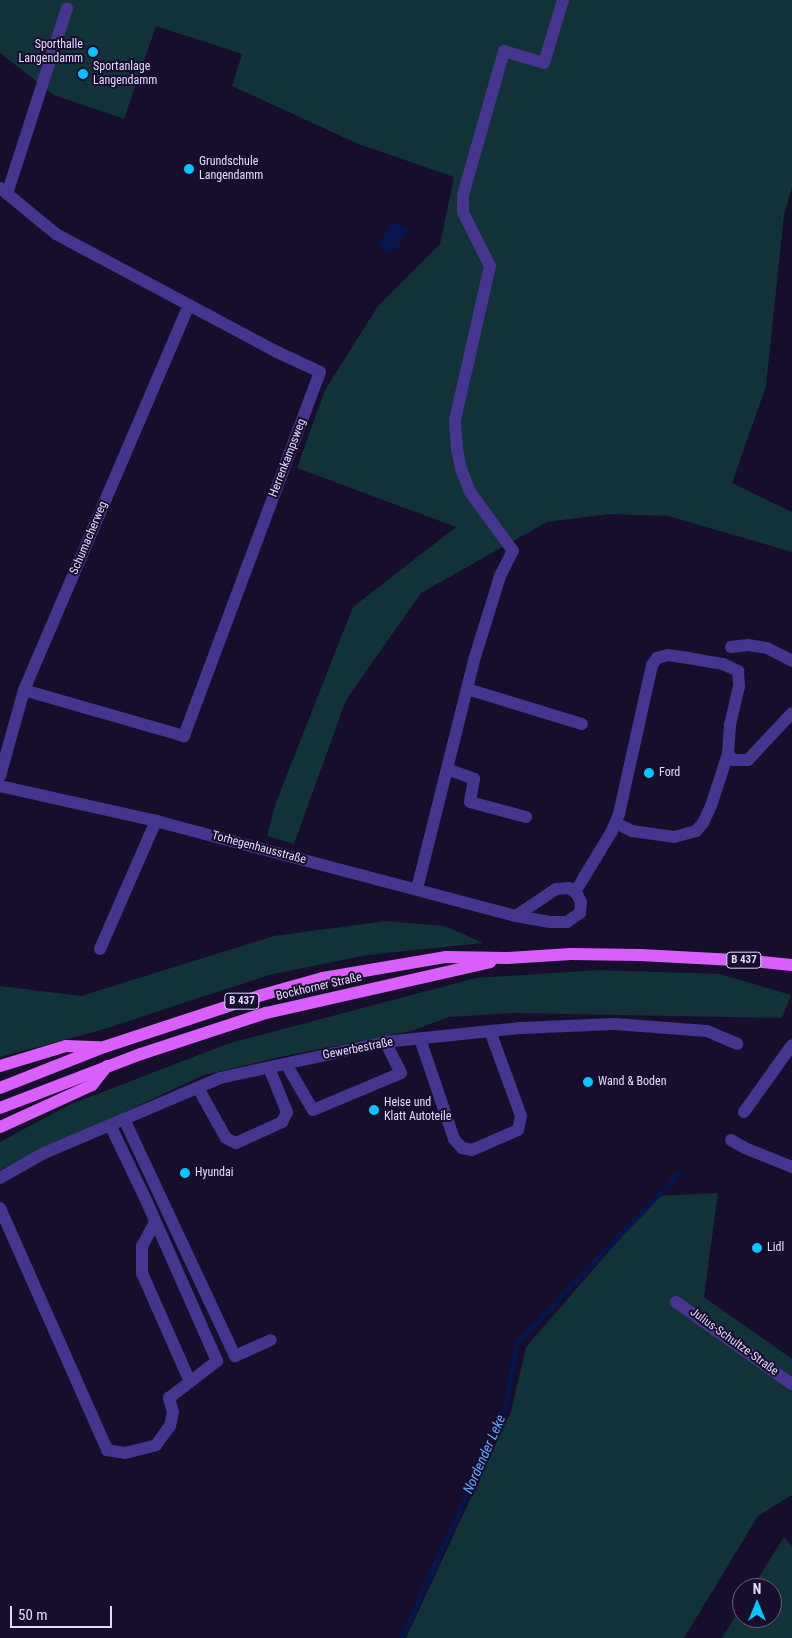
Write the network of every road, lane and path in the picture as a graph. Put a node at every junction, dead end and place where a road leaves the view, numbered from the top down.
1 (563, 0) edge
2 (67, 8) dead end
3 (4, 191) edge
4 (189, 305) junction
5 (732, 647) dead end
6 (792, 660) edge
7 (467, 689) junction
8 (24, 690) junction
9 (792, 713) edge
10 (582, 724) dead end
11 (728, 754) junction
12 (447, 769) junction
13 (0, 776) edge
14 (0, 786) edge
15 (526, 817) dead end
16 (156, 821) junction
17 (616, 823) junction
18 (417, 889) junction
19 (575, 892) junction
20 (516, 916) junction
21 (100, 950) dead end
22 (507, 958) junction
23 (792, 965) edge
24 (490, 1031) junction
25 (420, 1039) junction
26 (385, 1042) junction
27 (737, 1044) dead end
28 (792, 1046) edge
29 (104, 1047) junction
30 (286, 1064) junction
31 (0, 1066) edge
32 (107, 1066) junction
33 (269, 1068) junction
34 (0, 1088) edge
35 (198, 1088) junction
36 (0, 1108) edge
37 (744, 1112) dead end
38 (124, 1119) junction
39 (110, 1125) junction
40 (0, 1127) edge
41 (731, 1140) dead end
42 (792, 1167) edge
43 (0, 1178) edge
44 (0, 1208) edge
45 (155, 1222) junction
46 (676, 1302) dead end
47 (271, 1340) dead end
48 (190, 1382) junction
49 (792, 1384) edge

1 - 7 street
2 - 3 street
3 - 4 street, Herrenkampsweg
4 - 8 street, Schumacherweg
4 - 8 street, Herrenkampsweg
5 - 6 street
7 - 10 street
7 - 12 street
8 - 13 street, Schumacherweg
9 - 11 street
11 - 17 street
11 - 17 street
12 - 15 street
12 - 18 street
14 - 16 street, Torhegenhausstraße
16 - 18 street, Torhegenhausstraße
16 - 21 street
17 - 19 street
18 - 20 street, Torhegenhausstraße
19 - 20 street
19 - 20 street, Torhegenhausstraße
22 - 23 main road, Bockhorner Straße / B 437
22 - 29 main road, Bockhorner Straße / B 437
22 - 32 main road, Bockhorner Straße / B 437
24 - 25 street, Gewerbestraße
24 - 25 street
24 - 27 street, Gewerbestraße
25 - 26 street, Gewerbestraße
26 - 30 street, Gewerbestraße
26 - 30 street
28 - 37 street
29 - 31 main road
29 - 34 main road, Bockhorner Straße / B 437
30 - 33 street, Gewerbestraße
32 - 36 main road, Bockhorner Straße / B 437
32 - 40 main road
33 - 35 street, Gewerbestraße
33 - 35 street
35 - 38 street, Gewerbestraße
38 - 39 street, Gewerbestraße
38 - 47 street
39 - 43 street, Gewerbestraße
39 - 45 street
41 - 42 street
44 - 48 street
45 - 48 street
45 - 48 street
46 - 49 street, Julius-Schultze-Straße

